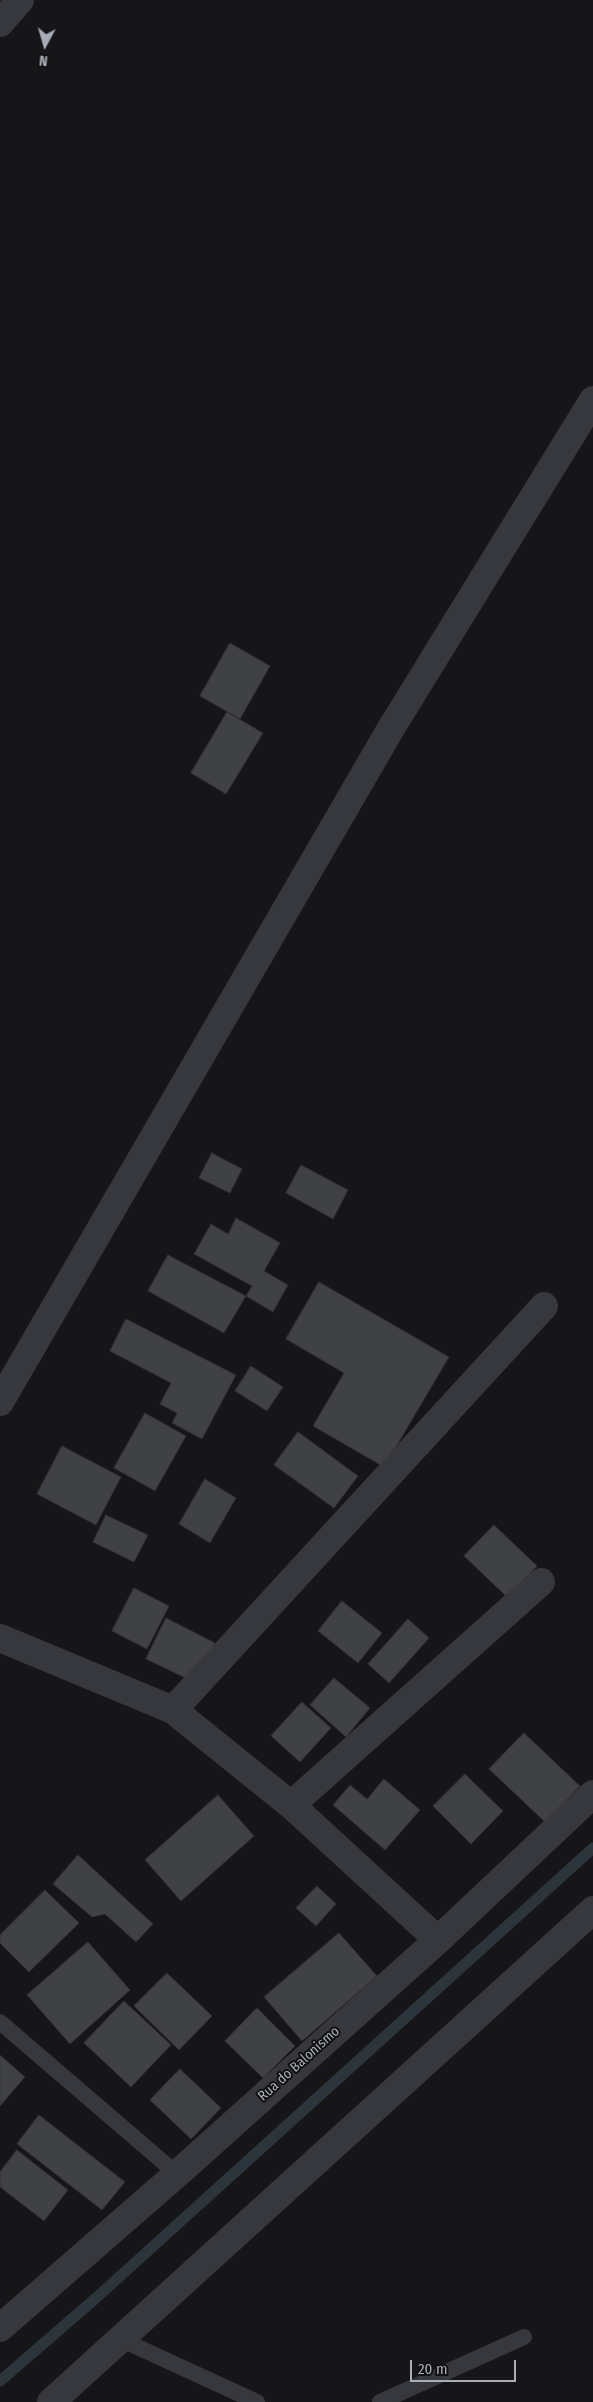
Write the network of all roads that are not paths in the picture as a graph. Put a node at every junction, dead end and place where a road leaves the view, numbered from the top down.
1 (20, 0) edge
2 (0, 23) edge
3 (593, 400) edge
4 (544, 1306) dead end
5 (0, 1402) edge
6 (540, 1582) dead end
7 (0, 1638) edge
8 (173, 1710) junction
9 (593, 1794) edge
10 (291, 1805) junction
11 (593, 1910) edge
12 (438, 1940) junction
13 (0, 2022) edge
14 (177, 2174) junction
15 (2, 2323) edge
16 (524, 2337) dead end
17 (120, 2339) junction
18 (51, 2402) edge
19 (257, 2402) edge
20 (380, 2402) edge

1 - 2 street
3 - 5 street
4 - 8 street
6 - 10 street
7 - 8 street
8 - 10 street
9 - 12 street, Rua do Balonismo
10 - 12 street
11 - 17 street
12 - 14 street, Rua do Balonismo
13 - 14 lane
14 - 15 street, Rua do Balonismo
16 - 20 lane
17 - 18 street
17 - 19 lane

